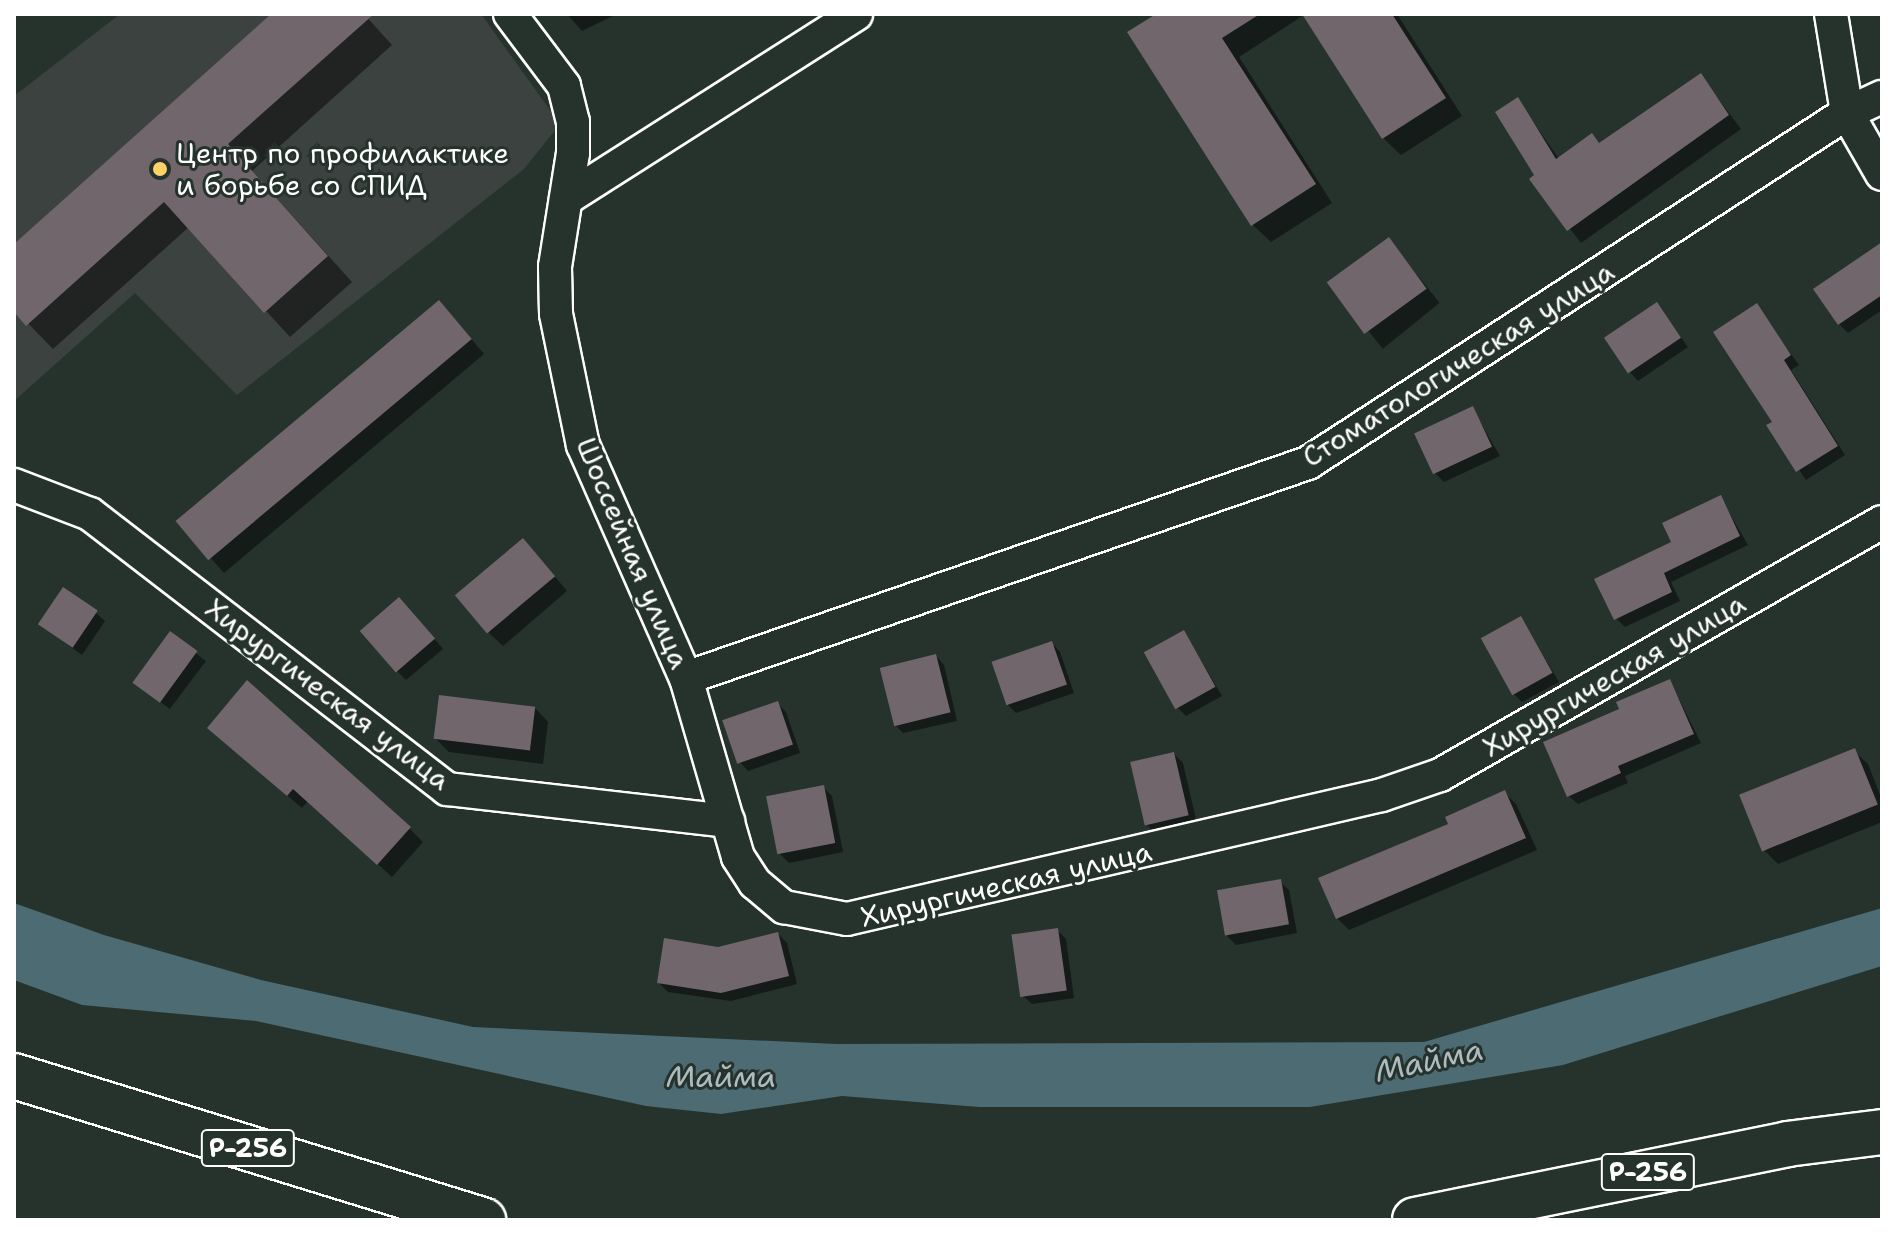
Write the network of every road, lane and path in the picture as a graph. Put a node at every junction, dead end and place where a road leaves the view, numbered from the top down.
1 (510, 14) edge
2 (856, 14) edge
3 (1831, 14) edge
4 (1882, 97) edge
5 (1847, 113) junction
6 (1882, 174) edge
7 (566, 199) junction
8 (14, 485) edge
9 (1882, 522) edge
10 (686, 678) junction
11 (728, 821) junction
12 (14, 1076) edge
13 (1882, 1132) edge
14 (483, 1220) edge
15 (1415, 1220) edge

1 - 7 street, Шоссейная улица
2 - 7 street
3 - 5 street
4 - 5 street, Стоматологическая улица
5 - 6 street
5 - 10 street, Стоматологическая улица
7 - 10 street, Шоссейная улица
8 - 11 street, Хирургическая улица
9 - 11 street, Хирургическая улица
10 - 11 street, Шоссейная улица
12 - 14 main road, Р-256
13 - 15 main road, Р-256

